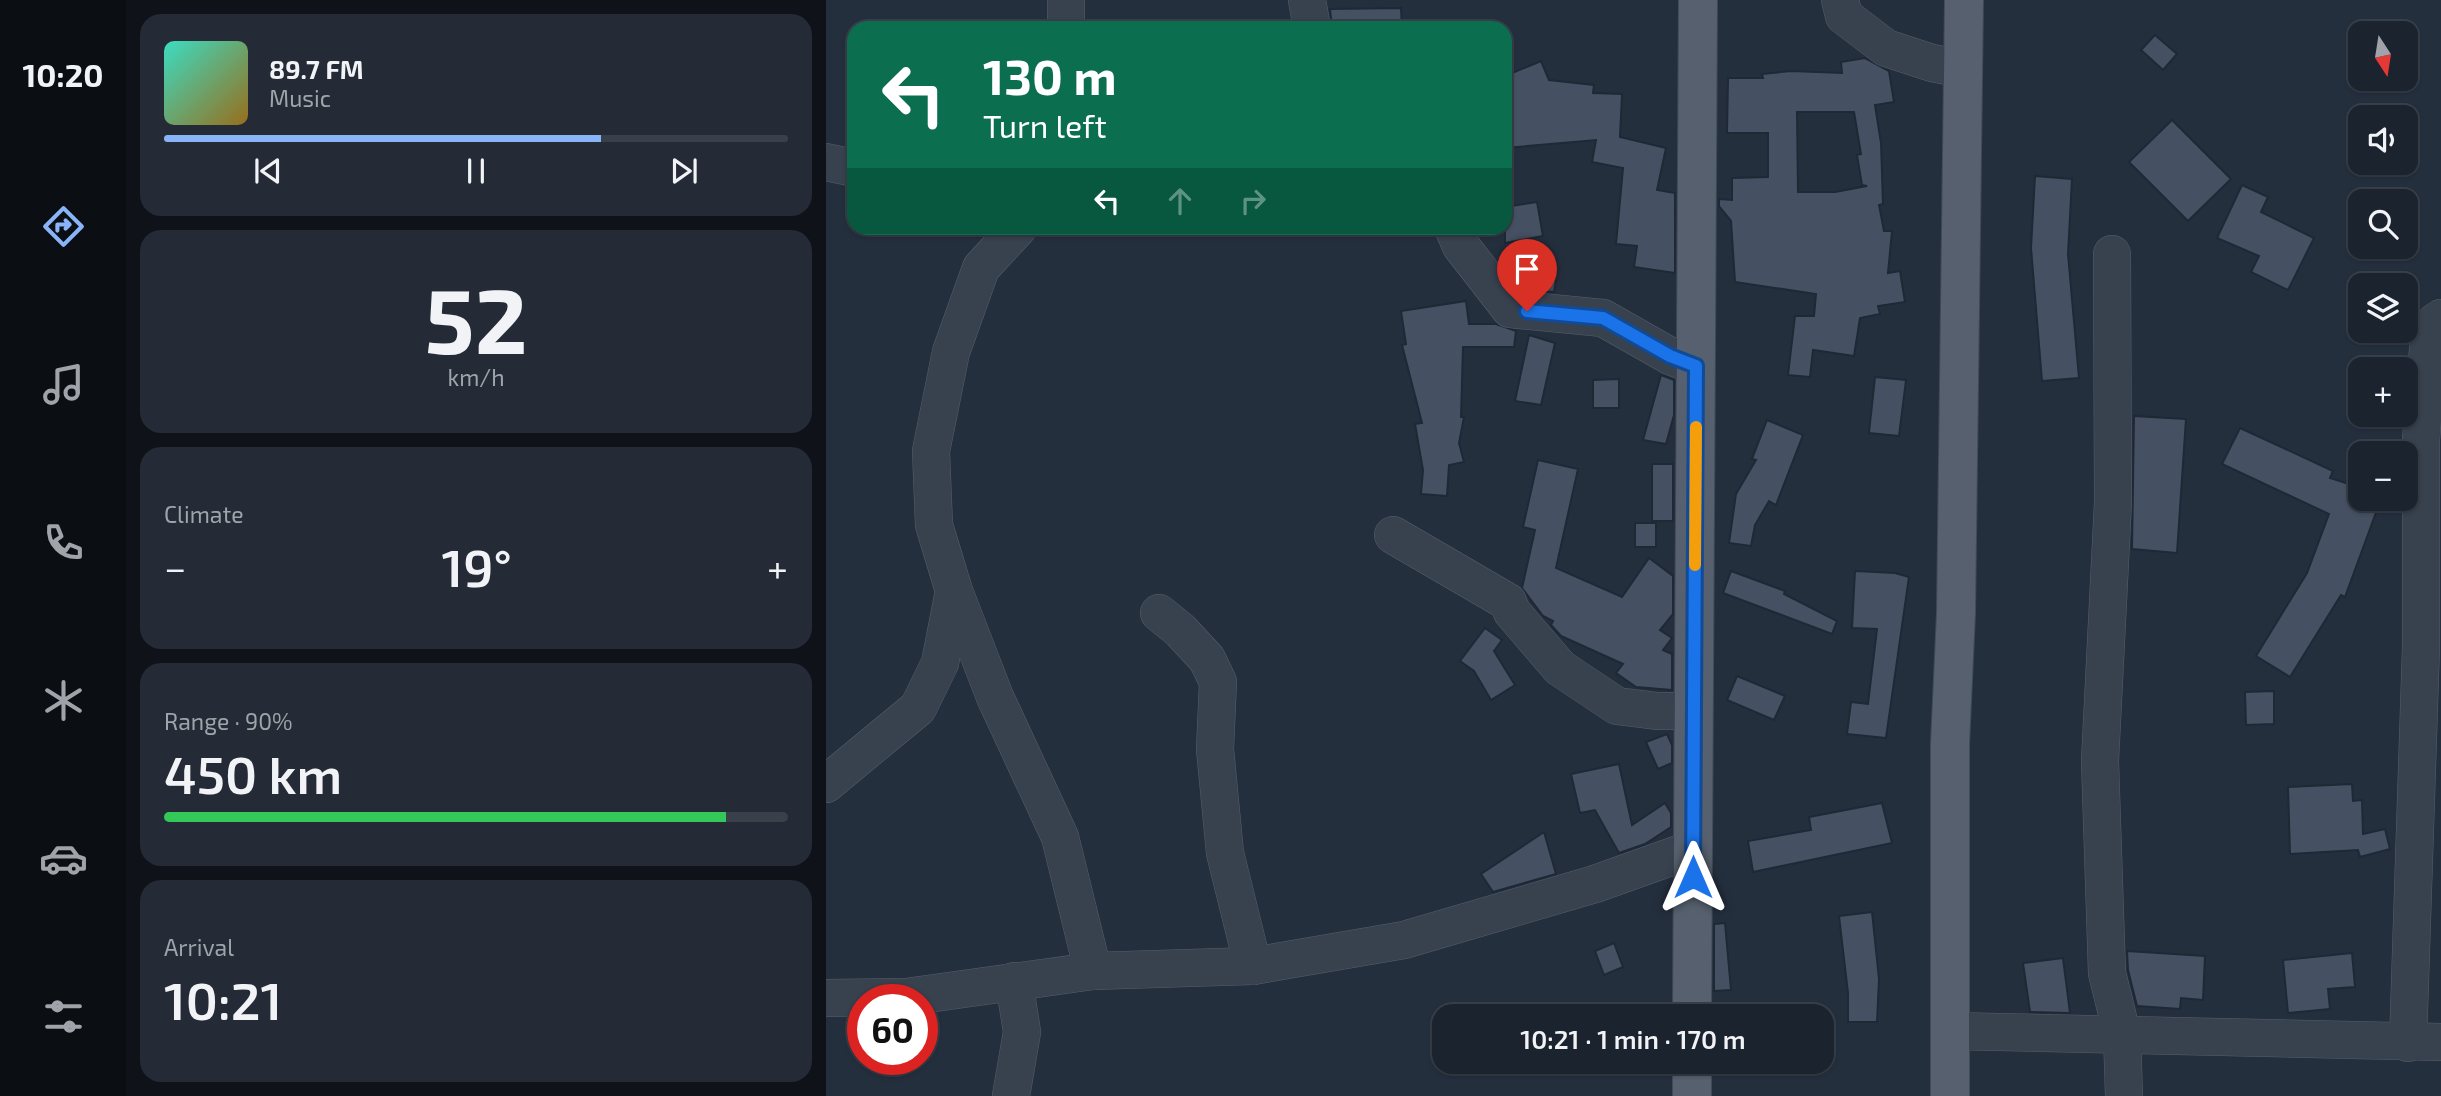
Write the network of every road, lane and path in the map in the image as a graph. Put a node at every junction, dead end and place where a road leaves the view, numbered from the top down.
1 (1066, 0) edge
2 (1307, 0) edge
3 (1698, 0) edge
4 (1840, 0) edge
5 (1964, 0) edge
6 (1066, 21) edge
7 (1311, 21) edge
8 (1963, 69) junction
9 (826, 162) edge
10 (847, 166) edge
11 (1012, 235) edge
12 (1456, 235) edge
13 (2112, 254) dead end
14 (2441, 318) edge
15 (1696, 366) junction
16 (1393, 535) dead end
17 (954, 591) junction
18 (1159, 613) dead end
19 (2431, 646) edge
20 (1694, 711) junction
21 (826, 784) edge
22 (1693, 849) junction
23 (1254, 966) junction
24 (1093, 971) junction
25 (1014, 981) junction
26 (826, 998) edge
27 (1692, 1004) edge
28 (1951, 1031) junction
29 (2122, 1034) junction
30 (2425, 1042) edge
31 (1692, 1074) edge
32 (1011, 1096) edge
33 (1692, 1096) edge
34 (1950, 1096) edge
35 (2123, 1096) edge

1 - 6 street
2 - 7 street
3 - 15 main road
4 - 8 street
5 - 8 main road
8 - 28 main road
9 - 10 street
11 - 17 street
12 - 15 street
13 - 29 street
14 - 19 street
15 - 20 main road
16 - 20 street
17 - 21 street
17 - 24 street
18 - 23 street
19 - 30 street
20 - 22 main road
22 - 23 street
22 - 27 main road
23 - 24 street
24 - 25 street
25 - 26 street
25 - 32 street
28 - 29 street
28 - 34 main road
29 - 30 street
29 - 35 street
31 - 33 main road

